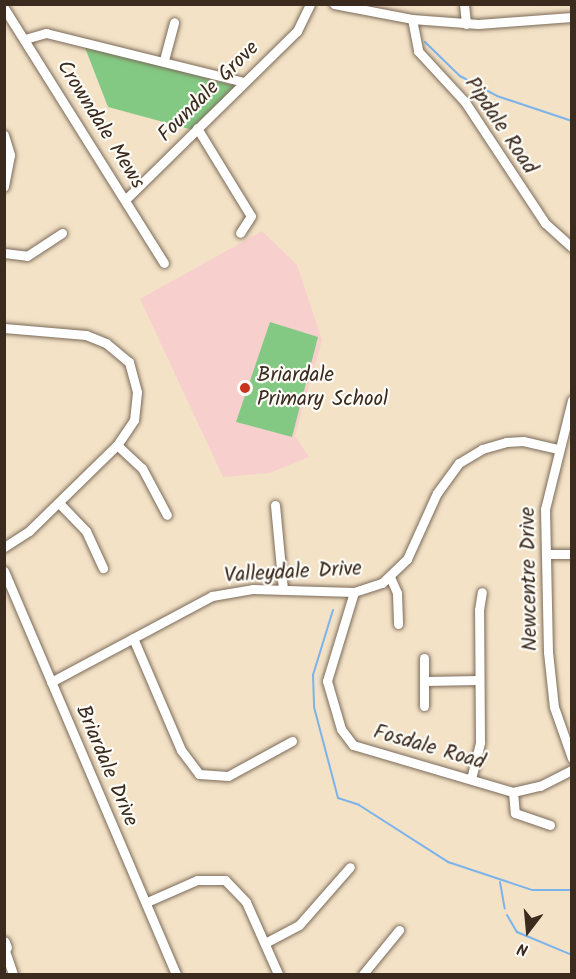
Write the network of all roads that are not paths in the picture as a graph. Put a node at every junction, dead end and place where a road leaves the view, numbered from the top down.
1 (310, 4) edge
2 (334, 4) edge
3 (464, 4) edge
4 (4, 8) edge
5 (572, 17) edge
6 (412, 20) junction
7 (174, 22) dead end
8 (466, 24) junction
9 (25, 39) junction
10 (164, 60) junction
11 (244, 82) junction
12 (197, 128) junction
13 (4, 135) edge
14 (4, 186) edge
15 (126, 200) junction
16 (62, 233) dead end
17 (240, 233) dead end
18 (572, 247) edge
19 (4, 253) edge
20 (164, 263) dead end
21 (4, 328) edge
22 (572, 400) edge
23 (117, 445) junction
24 (557, 449) junction
25 (59, 503) junction
26 (275, 505) dead end
27 (167, 514) dead end
28 (4, 546) edge
29 (547, 554) junction
30 (572, 554) edge
31 (103, 568) dead end
32 (4, 571) edge
33 (390, 577) junction
34 (283, 590) junction
35 (354, 592) junction
36 (482, 592) dead end
37 (398, 624) dead end
38 (133, 638) junction
39 (424, 658) dead end
40 (478, 680) junction
41 (425, 681) junction
42 (51, 682) junction
43 (424, 706) dead end
44 (292, 741) dead end
45 (572, 758) edge
46 (572, 770) edge
47 (471, 779) junction
48 (513, 792) junction
49 (550, 825) dead end
50 (350, 867) dead end
51 (147, 902) junction
52 (399, 930) dead end
53 (265, 943) junction
54 (5, 952) edge
55 (13, 975) edge
56 (176, 975) edge
57 (278, 975) edge
58 (363, 975) edge

1 - 11 street, Foundale Grove
2 - 6 street
3 - 8 street
4 - 9 street, Crowndale Mews
5 - 8 street
6 - 8 street
6 - 18 street, Pipdale Road
7 - 10 street
9 - 10 street
9 - 15 street, Crowndale Mews
10 - 11 street
11 - 12 street, Foundale Grove
12 - 15 street, Foundale Grove
12 - 17 street
13 - 14 street
15 - 20 street, Crowndale Mews
16 - 19 street
21 - 23 street
22 - 24 street, Newcentre Drive
23 - 25 street
23 - 27 street
24 - 29 street, Newcentre Drive
24 - 33 street, Valleydale Drive
25 - 28 street
25 - 31 street
26 - 34 street
29 - 30 street
29 - 45 street, Newcentre Drive
32 - 42 street, Briardale Drive
33 - 35 street, Valleydale Drive
33 - 37 street
34 - 35 street, Valleydale Drive
34 - 38 street, Valleydale Drive
35 - 47 street, Fosdale Road
36 - 40 street
38 - 42 street, Valleydale Drive
38 - 44 street
39 - 41 street
40 - 41 street
40 - 47 street
41 - 43 street
42 - 51 street, Briardale Drive
46 - 48 street
47 - 48 street, Fosdale Road
48 - 49 street
50 - 53 street
51 - 53 street
51 - 56 street, Briardale Drive
52 - 58 street
53 - 57 street
54 - 55 street

